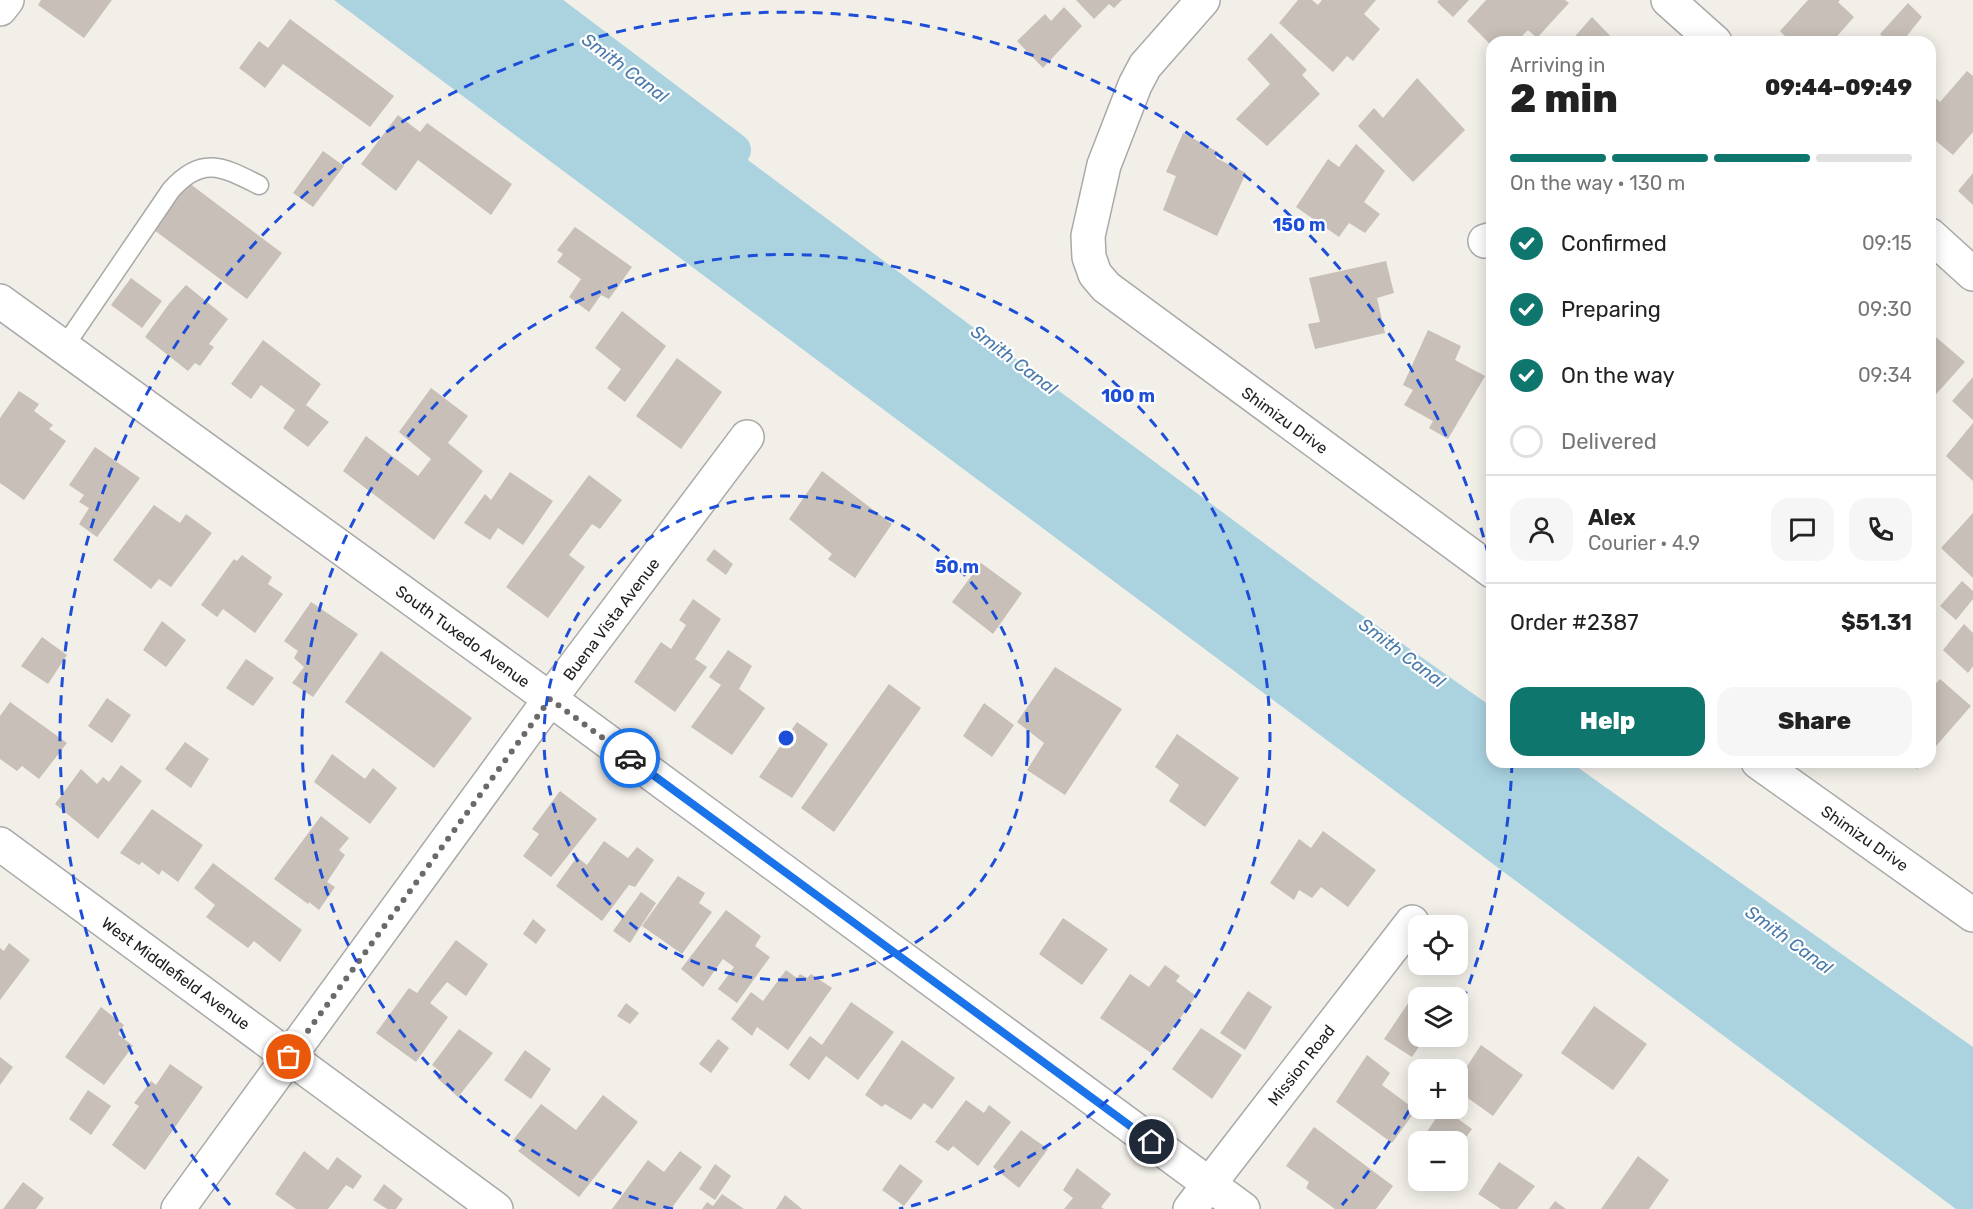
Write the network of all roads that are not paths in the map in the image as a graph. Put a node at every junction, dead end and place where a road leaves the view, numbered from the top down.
1 (7, 0) edge
2 (1203, 0) edge
3 (1668, 0) edge
4 (0, 9) edge
5 (1706, 36) edge
6 (259, 185) dead end
7 (1936, 240) edge
8 (1973, 274) edge
9 (0, 301) edge
10 (64, 347) junction
11 (747, 437) dead end
12 (1486, 567) edge
13 (550, 699) junction
14 (1766, 768) edge
15 (0, 844) edge
16 (1973, 915) edge
17 (1408, 927) edge
18 (289, 1057) junction
19 (1199, 1196) edge
20 (178, 1209) edge
21 (496, 1209) edge
22 (1243, 1209) edge

1 - 4 street
2 - 12 street, Shimizu Drive
3 - 5 street
6 - 10 lane
7 - 8 street
9 - 10 street, South Tuxedo Avenue
10 - 13 street, South Tuxedo Avenue
11 - 13 street, Buena Vista Avenue
13 - 18 street, Buena Vista Avenue
13 - 19 street, South Tuxedo Avenue
14 - 16 street, Shimizu Drive
15 - 18 street, West Middlefield Avenue
17 - 19 street, Mission Road
18 - 20 street, Buena Vista Avenue
18 - 21 street, West Middlefield Avenue
19 - 22 street, South Tuxedo Avenue

